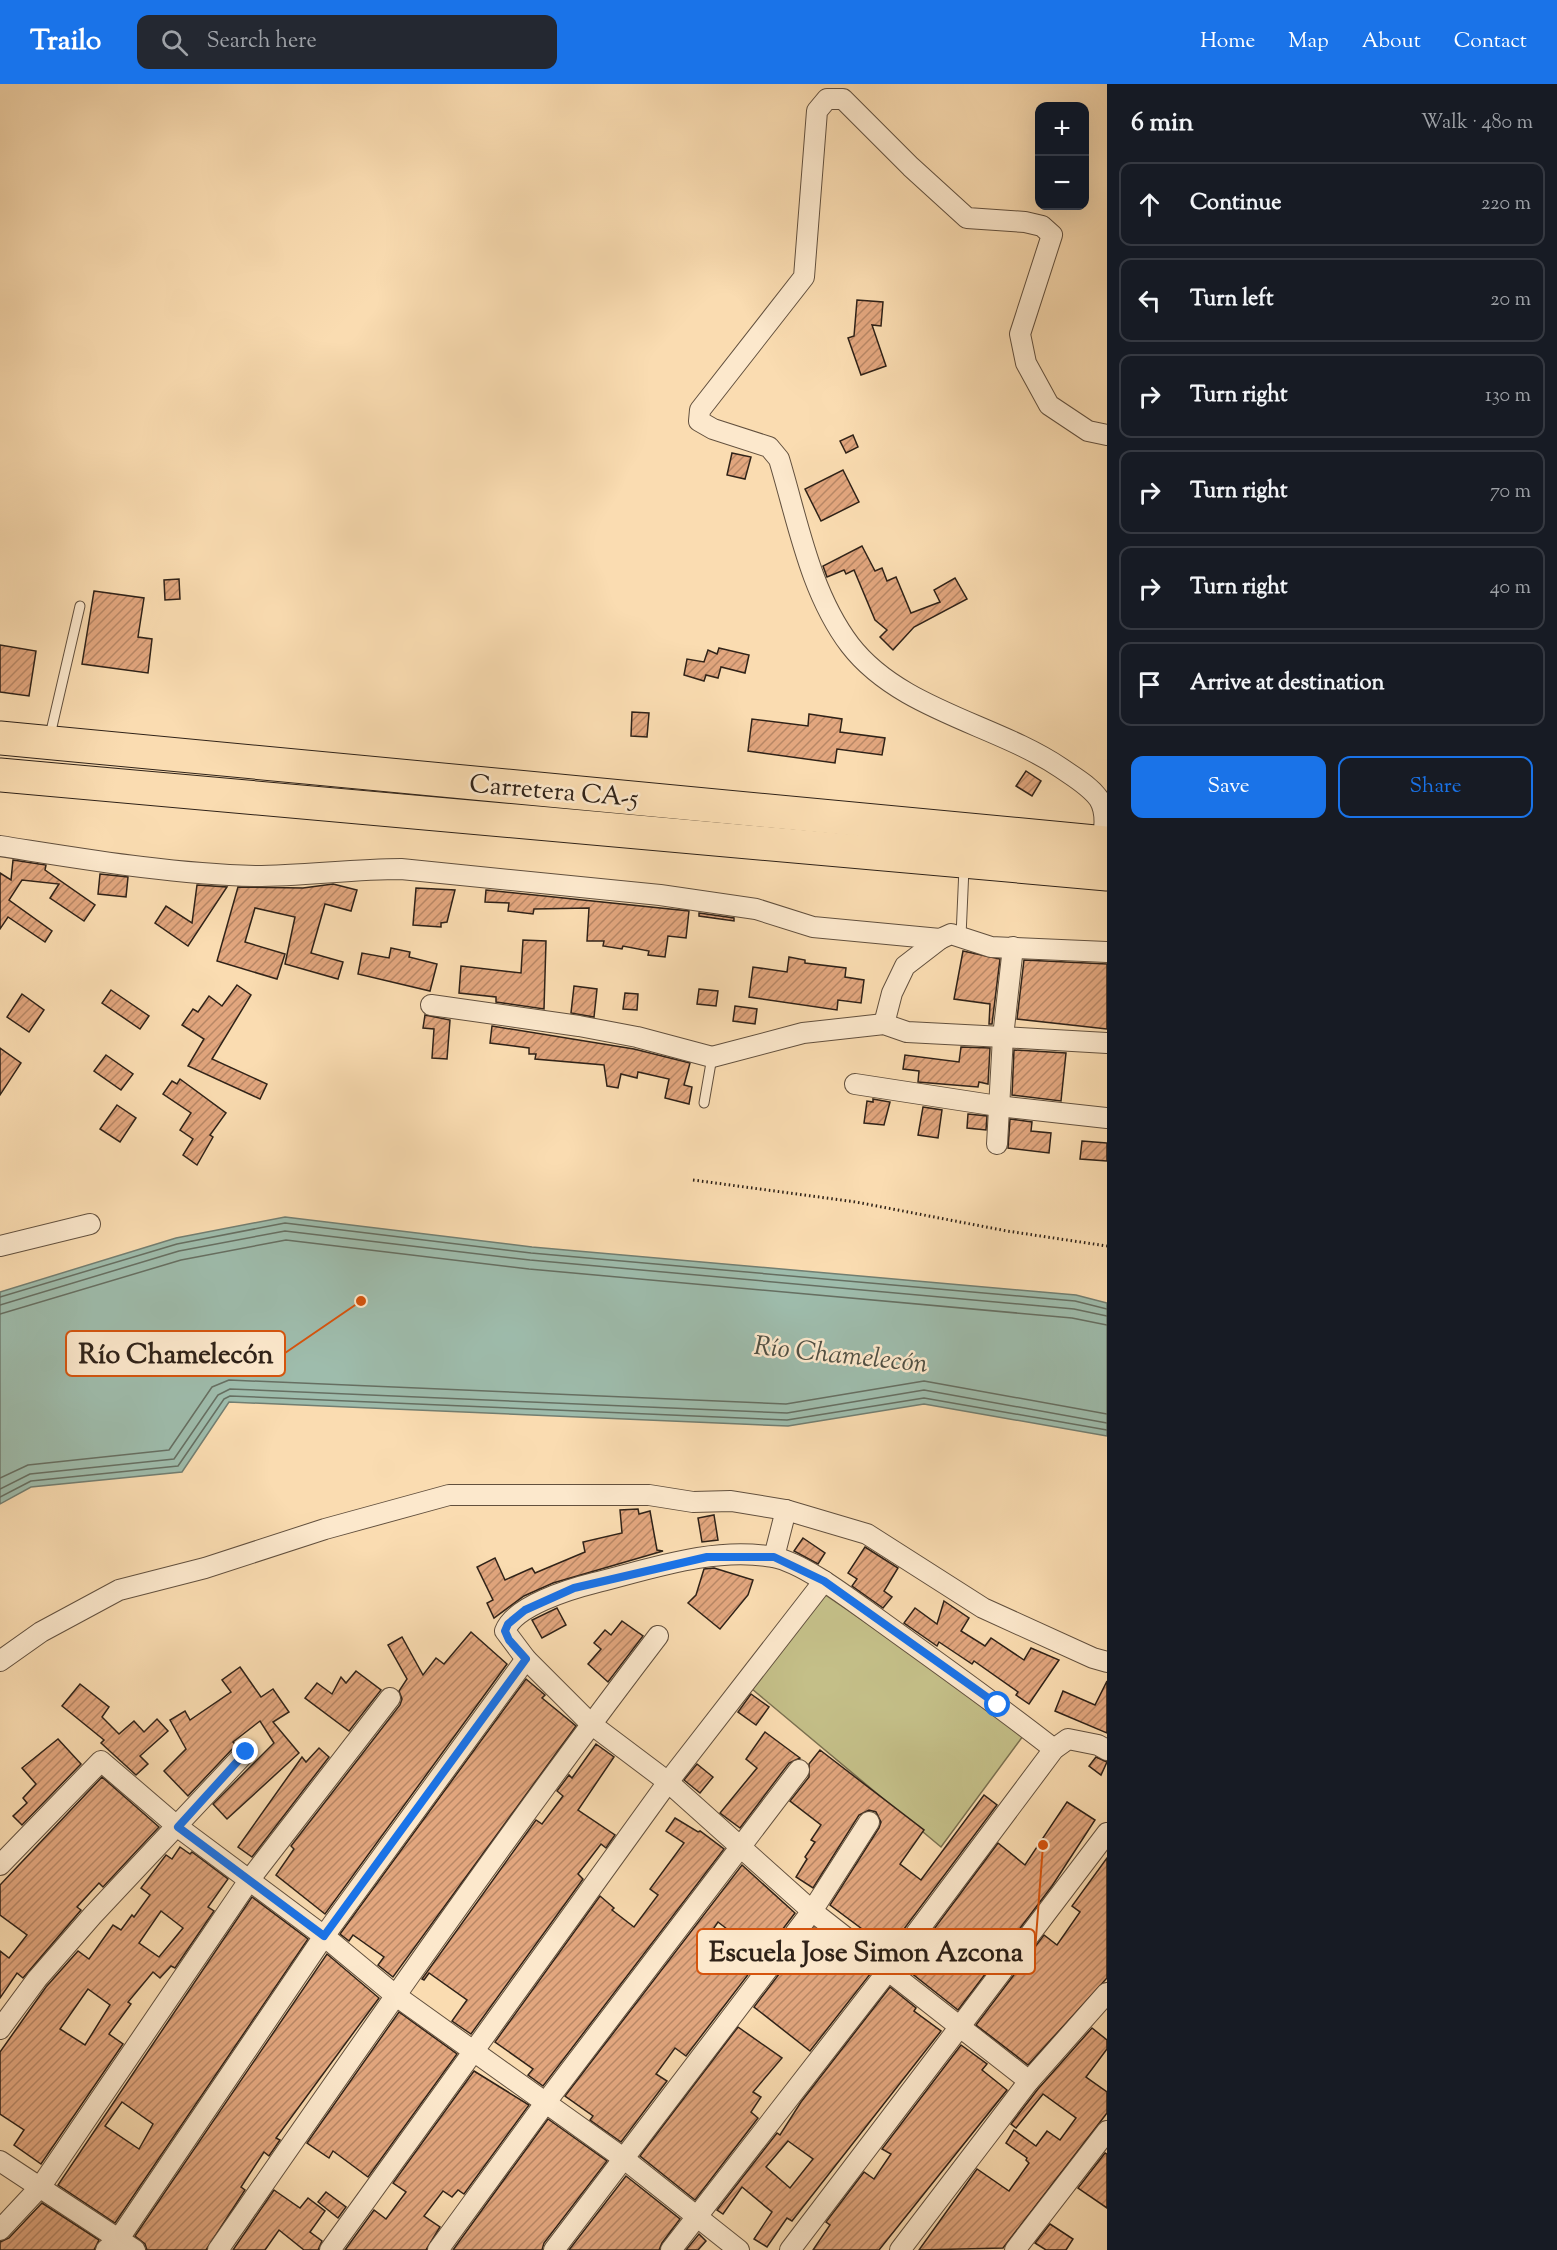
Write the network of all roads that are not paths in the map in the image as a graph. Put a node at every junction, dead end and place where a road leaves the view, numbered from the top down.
1 (1107, 435) edge
2 (80, 606) dead end
3 (0, 723) edge
4 (51, 731) junction
5 (0, 738) edge
6 (143, 750) junction
7 (0, 775) edge
8 (966, 845) junction
9 (0, 846) edge
10 (1105, 854) edge
11 (961, 936) junction
12 (940, 939) junction
13 (1013, 947) junction
14 (1107, 952) edge
15 (431, 1005) dead end
16 (884, 1024) junction
17 (1003, 1037) junction
18 (1107, 1043) edge
19 (712, 1058) junction
20 (855, 1084) dead end
21 (704, 1103) dead end
22 (998, 1106) junction
23 (1107, 1118) edge
24 (997, 1144) dead end
25 (90, 1224) dead end
26 (0, 1246) edge
27 (786, 1510) junction
28 (774, 1557) junction
29 (824, 1581) junction
30 (658, 1636) dead end
31 (526, 1659) junction
32 (0, 1661) edge
33 (1107, 1662) edge
34 (390, 1698) dead end
35 (591, 1724) junction
36 (1054, 1749) junction
37 (1107, 1750) edge
38 (246, 1752) dead end
39 (799, 1770) dead end
40 (668, 1782) junction
41 (869, 1822) dead end
42 (178, 1827) junction
43 (1107, 1833) edge
44 (740, 1846) junction
45 (0, 1864) edge
46 (250, 1880) junction
47 (812, 1911) junction
48 (324, 1936) junction
49 (887, 1972) junction
50 (1107, 1993) edge
51 (395, 1995) junction
52 (961, 2028) junction
53 (0, 2029) edge
54 (474, 2052) junction
55 (1029, 2080) junction
56 (546, 2102) junction
57 (1107, 2131) edge
58 (624, 2158) junction
59 (0, 2161) edge
60 (41, 2186) junction
61 (698, 2216) junction
62 (0, 2230) edge
63 (112, 2245) edge
64 (135, 2250) edge
65 (218, 2250) edge
66 (330, 2250) edge
67 (438, 2250) edge
68 (554, 2250) edge
69 (671, 2250) edge
70 (739, 2250) edge
71 (790, 2250) edge
72 (900, 2250) edge
73 (1015, 2250) edge

1 - 10 street
2 - 4 lane
3 - 4 street
4 - 6 street
5 - 6 highway, Carretera CA-5
6 - 8 highway, Carretera CA-5
7 - 8 highway, Carretera CA-5
8 - 10 highway, Carretera CA-5
8 - 11 lane
9 - 12 street
11 - 12 street
11 - 13 street
12 - 16 street
13 - 14 street
13 - 17 street
15 - 19 street
16 - 17 street
16 - 19 street
17 - 18 street
17 - 22 street
19 - 21 lane
20 - 22 street
22 - 23 street
22 - 24 street
25 - 26 street
27 - 28 street
27 - 32 street
27 - 33 street
28 - 29 street
28 - 31 street
29 - 36 street
29 - 40 street
30 - 35 street
31 - 35 street
31 - 48 street
34 - 46 street
35 - 40 street
35 - 51 street
36 - 37 street
36 - 49 street
38 - 42 street
39 - 44 street
40 - 44 street
40 - 54 street
41 - 47 street
42 - 45 street
42 - 46 street
42 - 53 street
43 - 52 street
44 - 47 street
44 - 56 street
46 - 48 street
46 - 60 street
47 - 49 street
47 - 58 street
48 - 51 street
48 - 63 street
49 - 52 street
49 - 61 street
50 - 55 street
51 - 54 street
51 - 65 street
52 - 55 street
52 - 71 street
54 - 56 street
54 - 66 street
55 - 72 street
56 - 58 street
56 - 67 street
57 - 73 street
58 - 61 street
58 - 68 street
59 - 60 street
60 - 62 street
60 - 63 street
61 - 69 street
61 - 70 street
63 - 64 street

